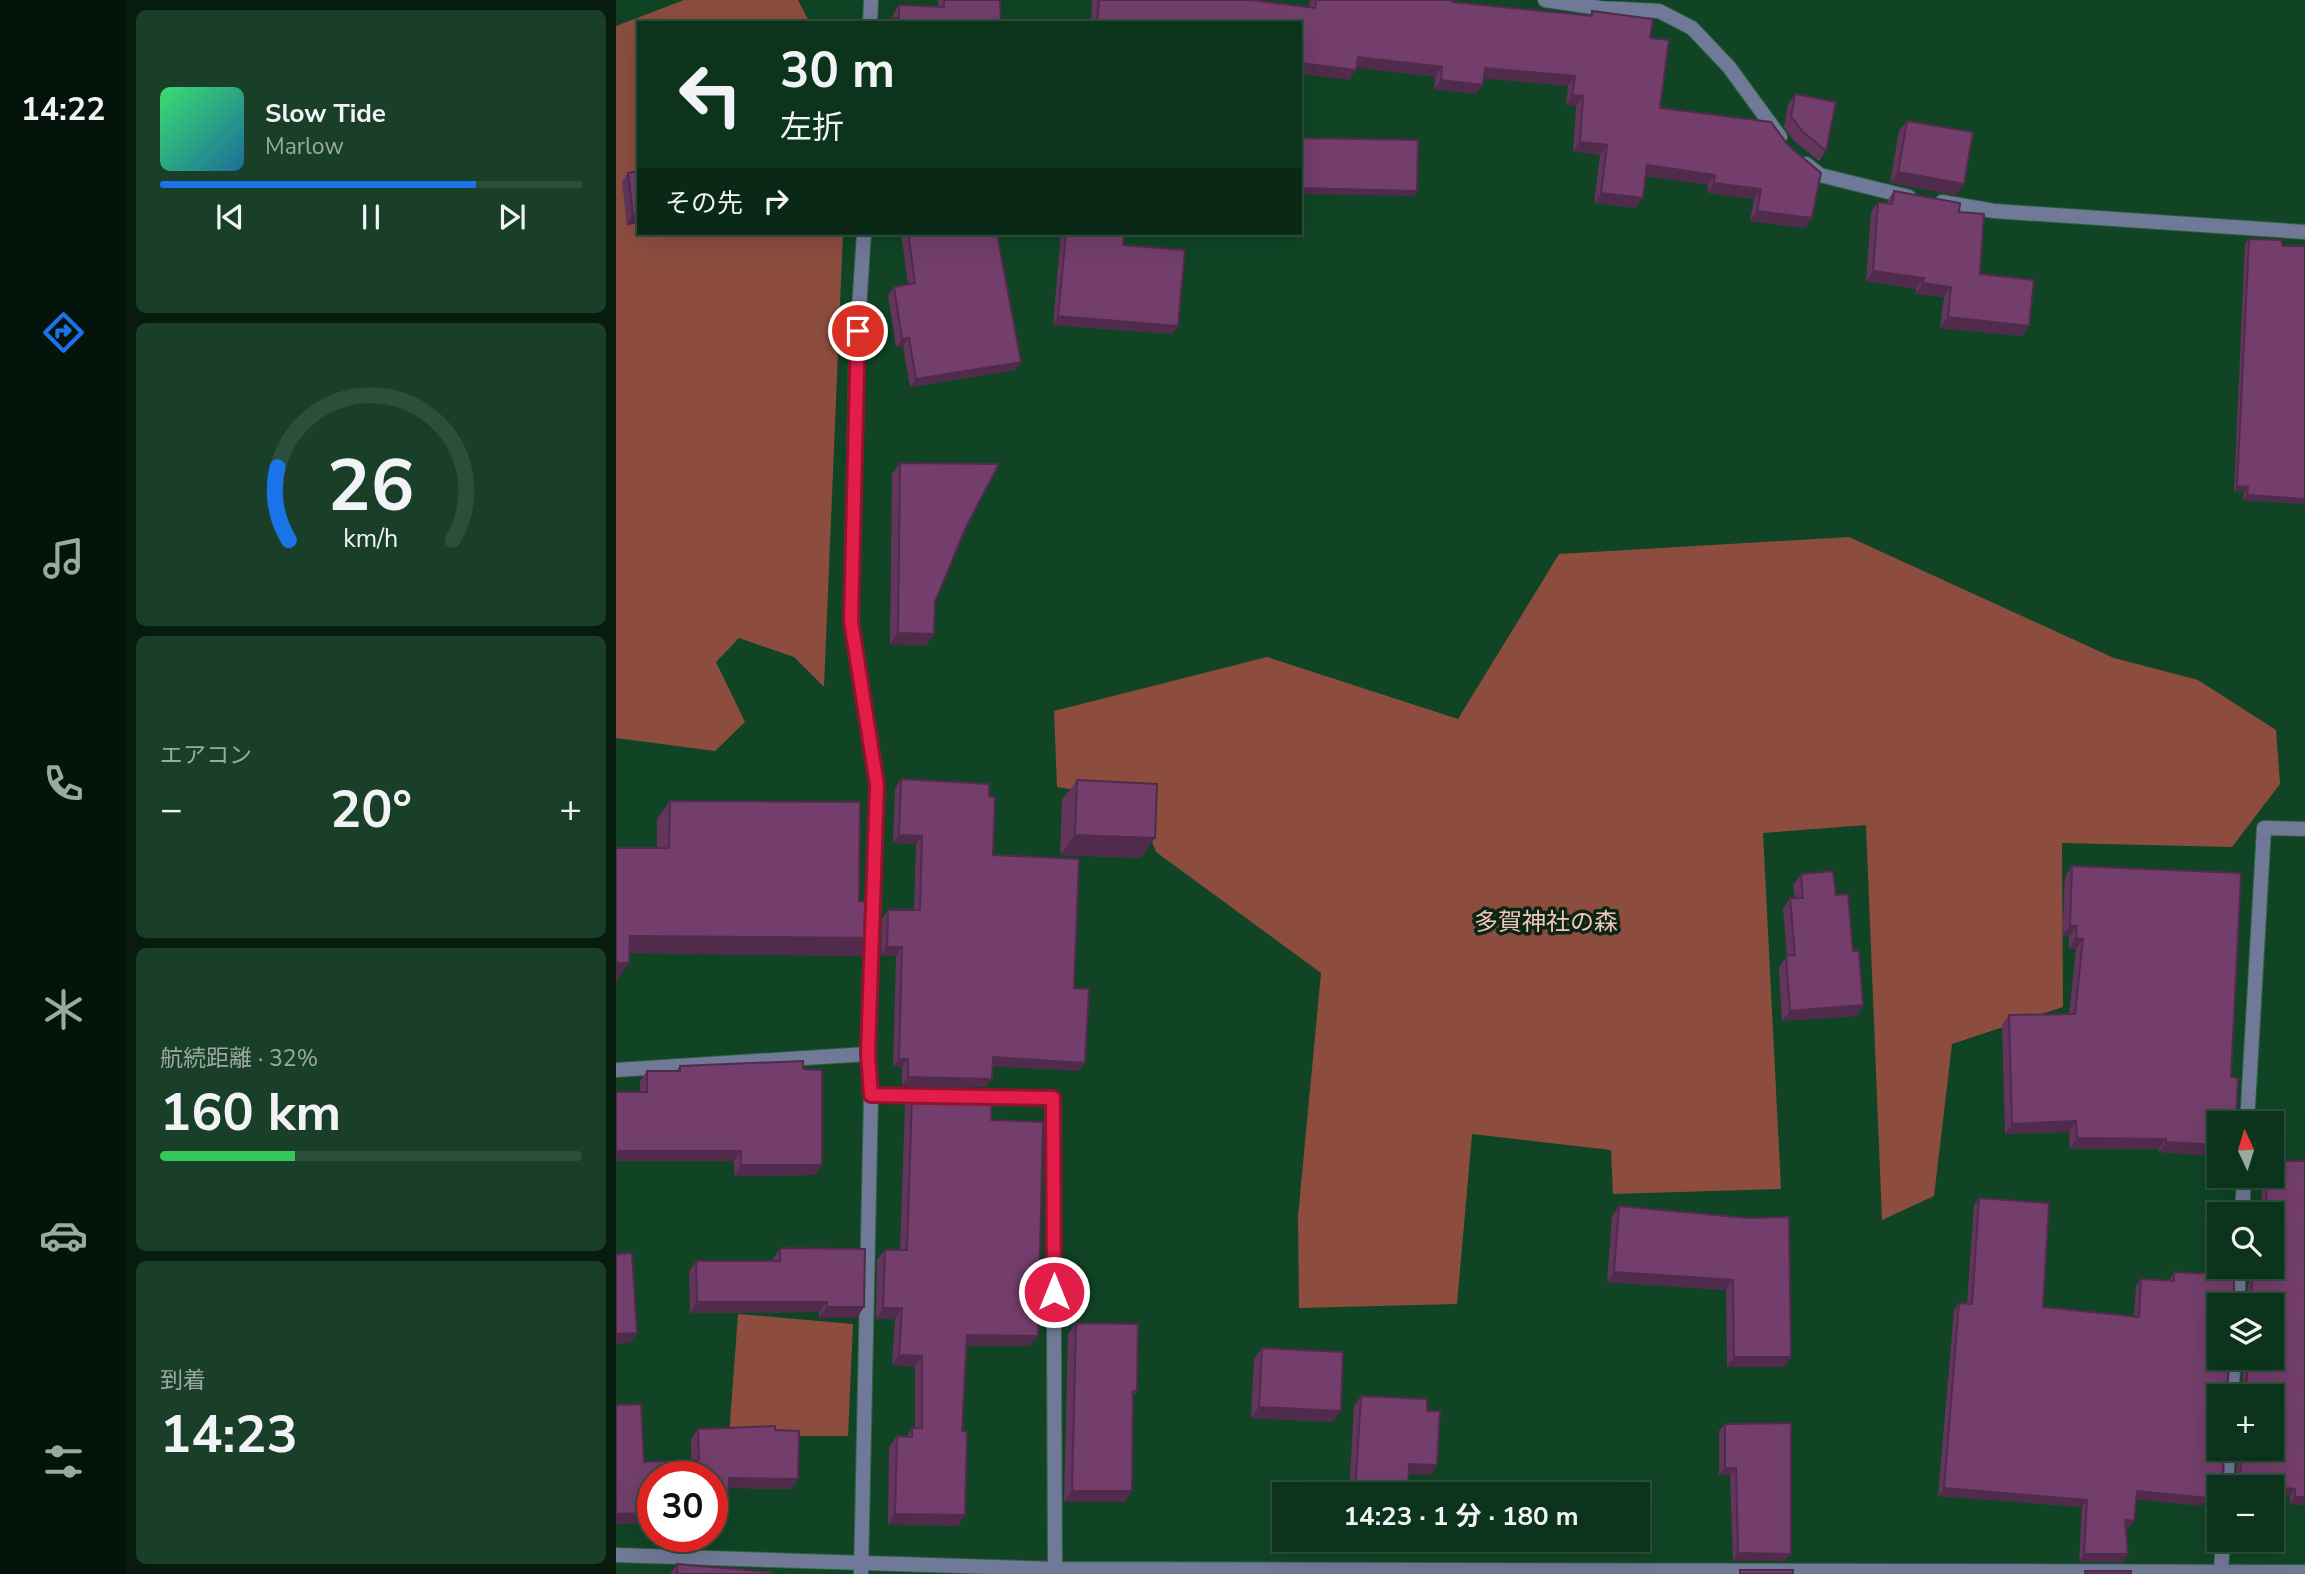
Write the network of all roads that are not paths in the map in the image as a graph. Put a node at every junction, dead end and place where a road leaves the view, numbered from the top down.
1 (871, 0) edge
2 (1545, 0) edge
3 (870, 21) edge
4 (2305, 232) edge
5 (864, 235) edge
6 (2305, 829) edge
7 (868, 1054) junction
8 (616, 1070) edge
9 (871, 1095) junction
10 (2248, 1111) edge
11 (2222, 1552) edge
12 (616, 1555) edge
13 (861, 1569) edge
14 (1055, 1569) junction
15 (2221, 1571) junction
16 (1831, 1572) edge
17 (2305, 1572) edge

1 - 3 street
2 - 4 street
5 - 7 street
6 - 10 street
7 - 8 street
7 - 9 street
9 - 13 street
9 - 14 street
11 - 15 street
12 - 13 street
13 - 14 street
14 - 16 street
15 - 16 street
15 - 17 street

